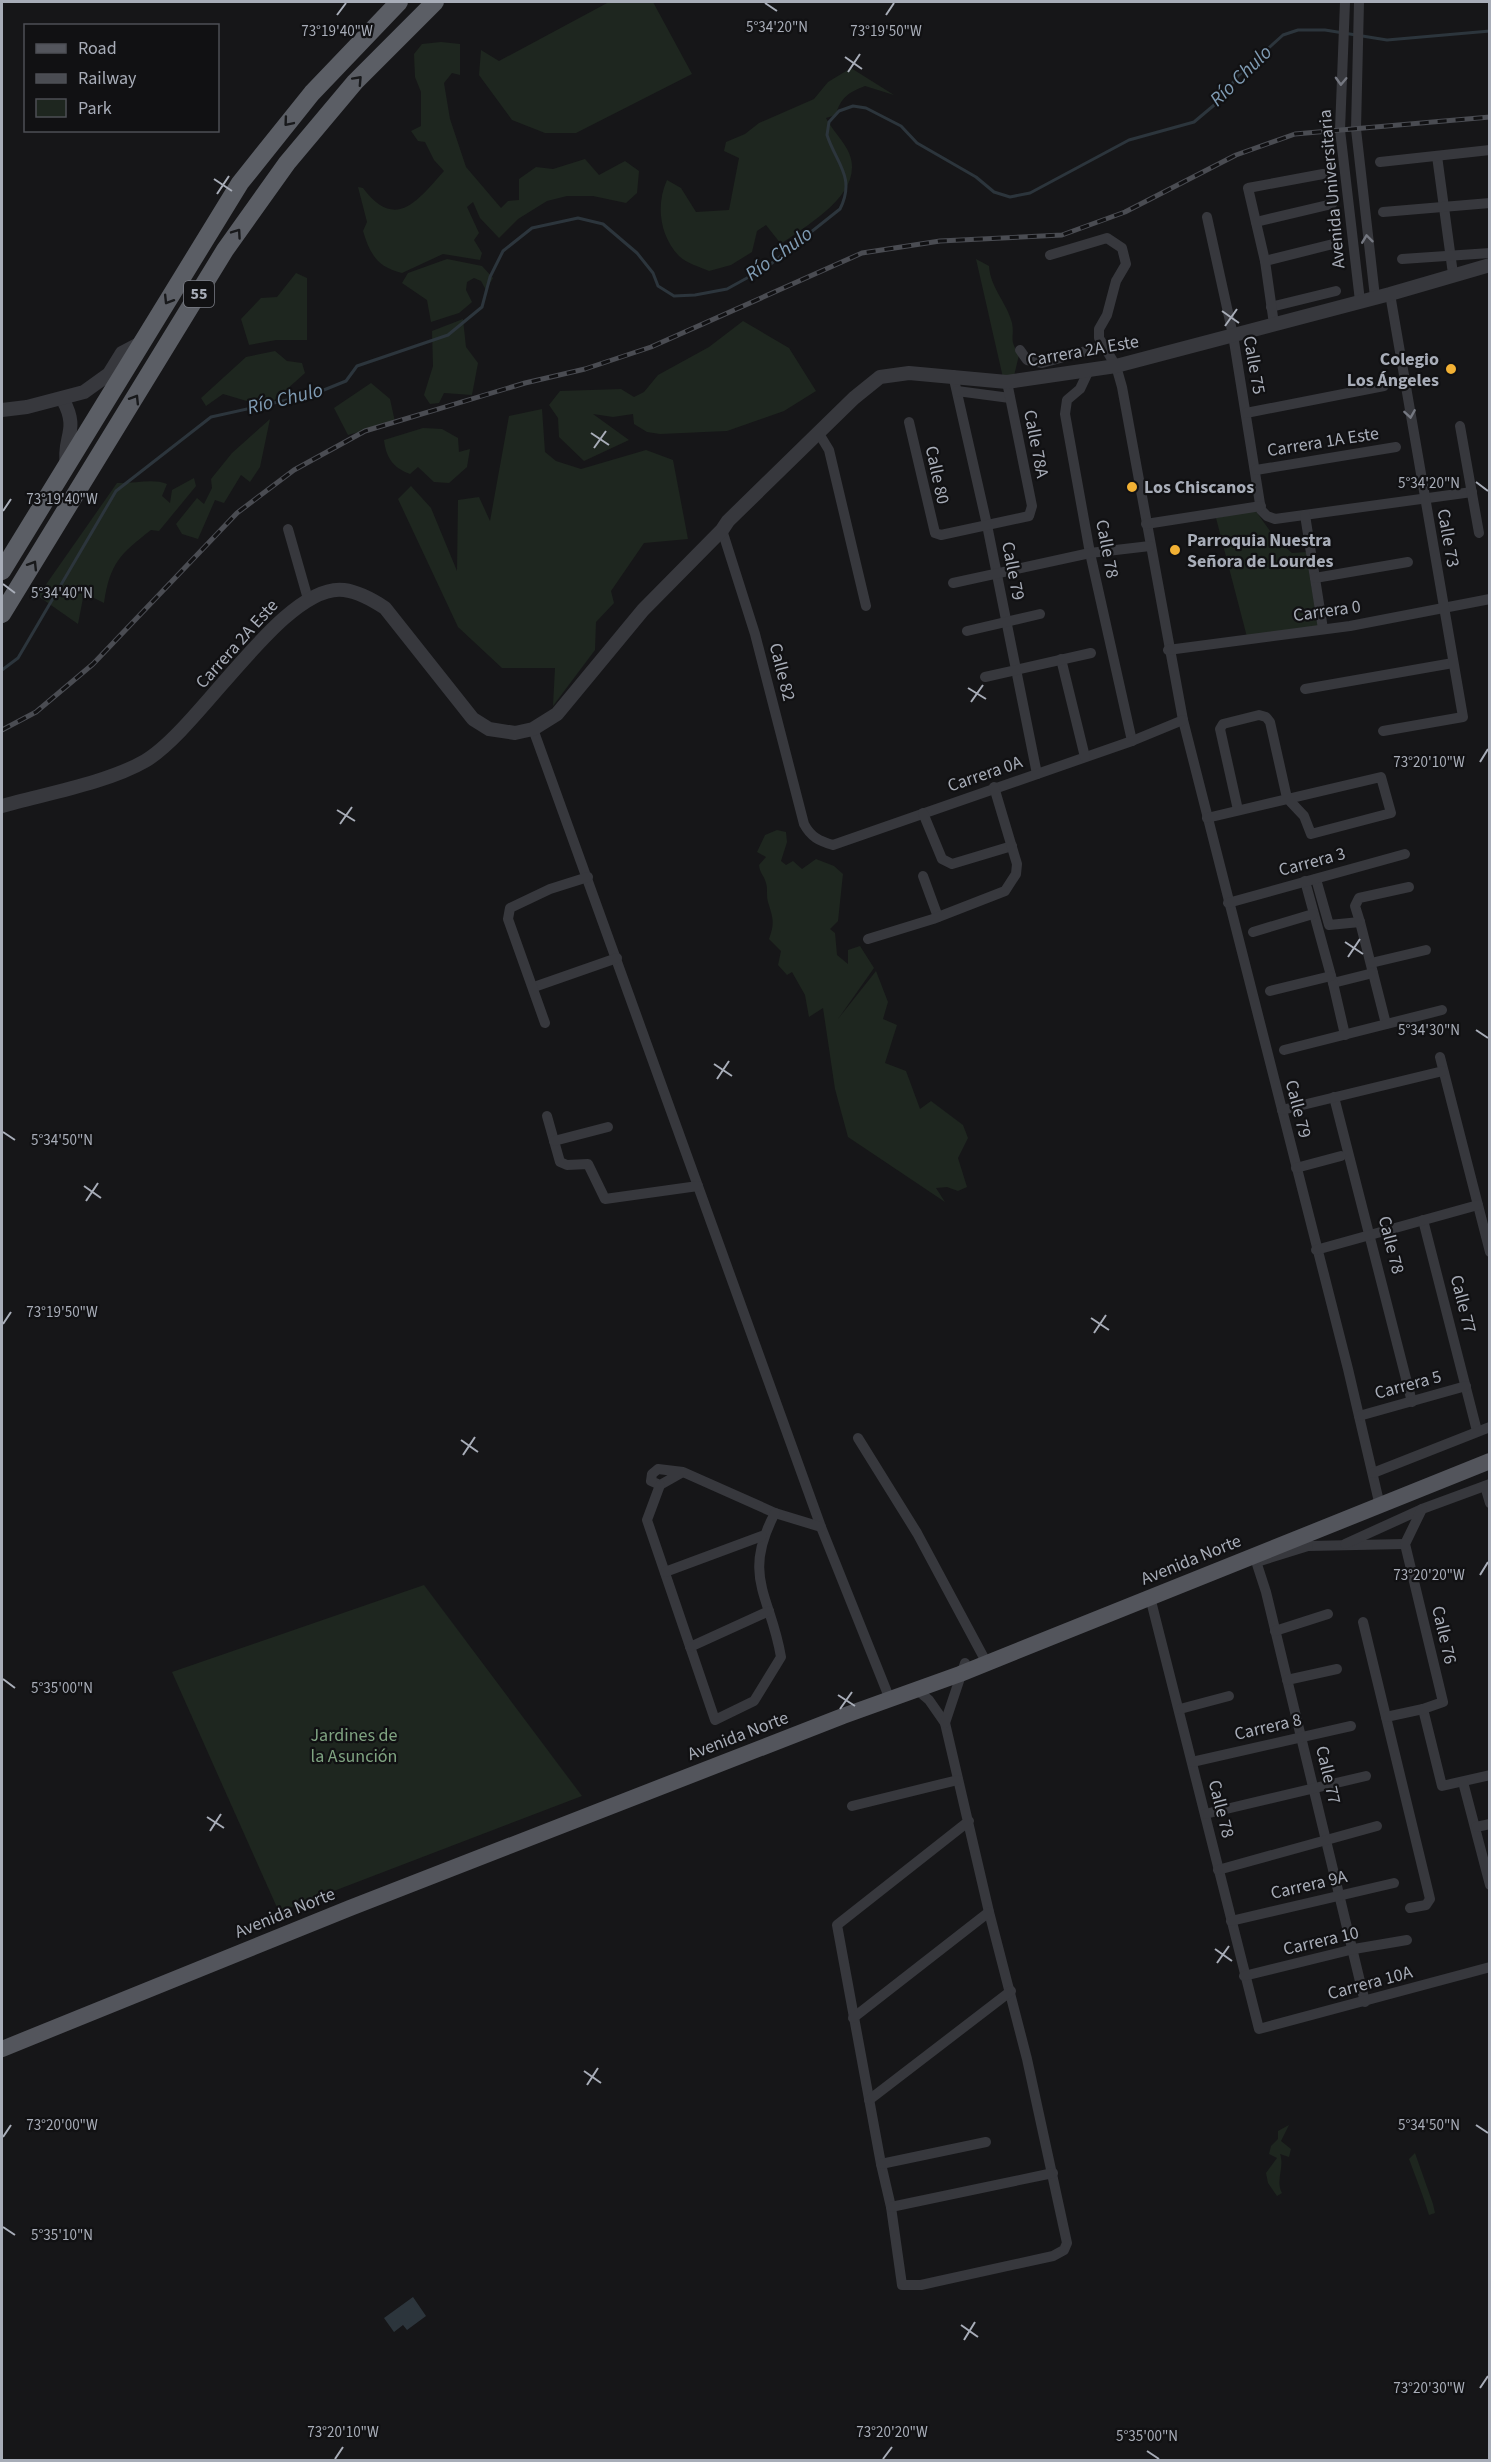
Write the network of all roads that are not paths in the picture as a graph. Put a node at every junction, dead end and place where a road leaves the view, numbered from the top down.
1 (399, 2) edge
2 (435, 2) edge
3 (1346, 2) edge
4 (1359, 3) edge
5 (1490, 150) edge
6 (1437, 156) junction
7 (1380, 162) dead end
8 (1323, 174) dead end
9 (1490, 202) edge
10 (1332, 204) dead end
11 (1444, 205) junction
12 (1383, 212) dead end
13 (1207, 217) dead end
14 (1256, 222) junction
15 (1337, 243) dead end
16 (1490, 253) edge
17 (1050, 255) dead end
18 (1451, 256) junction
19 (1402, 259) dead end
20 (1265, 261) junction
21 (1490, 265) edge
22 (1453, 274) junction
23 (1336, 291) dead end
24 (1390, 294) junction
25 (1375, 297) junction
26 (1360, 301) junction
27 (1271, 307) junction
28 (1274, 324) junction
29 (1233, 335) junction
30 (141, 343) junction
31 (1104, 346) junction
32 (1020, 350) dead end
33 (1116, 366) junction
34 (1089, 370) junction
35 (954, 375) junction
36 (1007, 382) junction
37 (1384, 386) dead end
38 (957, 392) junction
39 (1010, 398) junction
40 (63, 400) junction
41 (2, 410) edge
42 (1246, 413) junction
43 (909, 422) dead end
44 (1460, 426) dead end
45 (818, 432) junction
46 (1396, 447) dead end
47 (67, 465) junction
48 (1256, 470) junction
49 (1472, 492) junction
50 (1425, 499) junction
51 (1260, 506) junction
52 (1305, 515) junction
53 (1146, 524) junction
54 (987, 525) junction
55 (725, 526) junction
56 (288, 529) dead end
57 (1479, 533) dead end
58 (1150, 546) junction
59 (1090, 553) junction
60 (1408, 562) dead end
61 (2, 571) edge
62 (997, 575) junction
63 (1315, 578) junction
64 (953, 583) dead end
65 (308, 599) junction
66 (1490, 599) edge
67 (866, 606) dead end
68 (1444, 607) junction
69 (2, 614) edge
70 (1040, 614) dead end
71 (1006, 623) junction
72 (1323, 629) junction
73 (967, 631) dead end
74 (1168, 650) junction
75 (1091, 652) dead end
76 (1061, 659) junction
77 (1453, 663) junction
78 (1015, 670) junction
79 (985, 677) dead end
80 (1305, 689) dead end
81 (1183, 720) junction
82 (533, 729) junction
83 (1383, 731) dead end
84 (1132, 741) junction
85 (1085, 757) junction
86 (1037, 774) junction
87 (994, 787) junction
88 (1287, 798) junction
89 (2, 806) edge
90 (1238, 810) junction
91 (923, 813) junction
92 (1207, 818) junction
93 (804, 824) joint
94 (1012, 846) junction
95 (1404, 854) dead end
96 (923, 876) dead end
97 (588, 877) junction
98 (1310, 880) junction
99 (1409, 887) dead end
100 (1228, 903) junction
101 (1313, 914) junction
102 (938, 917) junction
103 (1360, 922) junction
104 (1253, 932) dead end
105 (868, 939) dead end
106 (1426, 950) dead end
107 (618, 958) junction
108 (1372, 968) junction
109 (1332, 980) junction
110 (534, 987) junction
111 (1270, 991) dead end
112 (1442, 1010) dead end
113 (545, 1023) dead end
114 (1386, 1024) junction
115 (1345, 1035) junction
116 (1284, 1050) dead end
117 (1440, 1057) dead end
118 (1443, 1071) junction
119 (1334, 1097) junction
120 (1282, 1110) junction
121 (547, 1116) dead end
122 (608, 1127) dead end
123 (554, 1141) junction
124 (1341, 1156) dead end
125 (1296, 1168) junction
126 (698, 1186) junction
127 (1478, 1205) junction
128 (1423, 1220) junction
129 (1371, 1235) junction
130 (1316, 1250) junction
131 (1490, 1252) edge
132 (1466, 1386) junction
133 (1412, 1402) junction
134 (1359, 1416) junction
135 (1490, 1426) edge
136 (1477, 1431) junction
137 (858, 1438) dead end
138 (1490, 1453) edge
139 (1490, 1461) edge
140 (1373, 1473) junction
141 (1487, 1485) edge
142 (1379, 1501) junction
143 (1490, 1503) edge
144 (1422, 1509) junction
145 (775, 1513) junction
146 (821, 1527) junction
147 (762, 1536) junction
148 (1289, 1542) junction
149 (1345, 1544) junction
150 (1405, 1544) junction
151 (1308, 1546) junction
152 (1255, 1559) junction
153 (664, 1572) junction
154 (1150, 1597) junction
155 (768, 1611) junction
156 (1328, 1614) dead end
157 (1363, 1622) dead end
158 (1275, 1631) junction
159 (690, 1647) junction
160 (983, 1656) junction
161 (963, 1669) junction
162 (1337, 1669) dead end
163 (1287, 1680) junction
164 (913, 1686) junction
165 (887, 1692) junction
166 (1229, 1696) dead end
167 (1180, 1709) junction
168 (1423, 1709) junction
169 (1386, 1717) junction
170 (945, 1723) junction
171 (1352, 1725) dead end
172 (1301, 1735) junction
173 (1192, 1762) junction
174 (1490, 1775) edge
175 (1366, 1776) dead end
176 (958, 1780) junction
177 (1463, 1782) junction
178 (1314, 1789) junction
179 (852, 1806) dead end
180 (1206, 1814) junction
181 (969, 1821) junction
182 (1490, 1824) edge
183 (1377, 1826) dead end
184 (1476, 1827) junction
185 (1327, 1841) junction
186 (1218, 1870) junction
187 (1394, 1883) dead end
188 (1490, 1885) edge
189 (1339, 1895) junction
190 (1410, 1908) dead end
191 (989, 1912) junction
192 (1231, 1921) junction
193 (1407, 1940) dead end
194 (1354, 1949) junction
195 (1490, 1967) edge
196 (1244, 1976) junction
197 (1011, 1991) junction
198 (1365, 2002) junction
199 (854, 2018) junction
200 (1259, 2029) joint
201 (2, 2037) edge
202 (2, 2049) edge
203 (869, 2100) junction
204 (986, 2142) dead end
205 (881, 2164) junction
206 (1053, 2173) junction
207 (891, 2207) junction

1 -> 30 highway, 55
69 -> 2 highway, 55
3 -> 26 street, Avenida Universitaria
25 -> 4 street, Avenida Universitaria
5 - 6 street
6 - 7 street
6 - 11 street
8 - 14 street
9 - 11 street
10 - 14 street
11 - 12 street
11 - 18 street
13 - 29 street, Calle 75
14 - 20 street
15 - 20 street
16 - 18 street
17 - 31 street
18 - 19 street
18 - 22 street
20 - 27 street
21 - 22 street, Carrera 2A Este
22 - 24 street, Carrera 2A Este
23 - 27 street
24 - 25 street, Carrera 2A Este
24 -> 50 street, Calle 73
25 - 26 street, Carrera 2A Este
26 - 28 street, Carrera 2A Este
27 - 28 street
28 - 29 street, Carrera 2A Este
29 - 33 street, Carrera 2A Este
29 - 42 street, Calle 75
30 - 40 street
30 - 47 highway, 55
31 - 32 street
31 - 33 street
33 - 34 street, Carrera 2A Este
33 - 53 street
34 - 36 street, Carrera 2A Este
34 - 59 street, Calle 78
35 - 36 street, Carrera 2A Este
35 - 38 street, Calle 79
35 - 45 street, Carrera 2A Este
36 - 39 street, Calle 78A
37 - 42 street
38 - 39 street
38 - 54 street, Calle 79
39 - 54 street, Calle 78A
40 - 41 street
40 - 47 street
42 - 48 street, Calle 75
43 - 54 street, Calle 80
44 - 49 street
45 - 55 street, Carrera 2A Este
45 - 67 street
46 - 48 street, Carrera 1A Este
47 - 61 highway, 55
48 - 51 street, Calle 75
49 - 50 street
49 - 57 street
50 - 52 street
50 - 68 street, Calle 73
51 - 52 street, Calle 75
51 - 53 street
52 - 63 street
53 - 58 street
54 - 62 street, Calle 79
55 - 82 street, Carrera 2A Este
55 - 93 street, Calle 82
56 - 65 street
58 - 59 street
58 - 74 street
59 - 62 street
59 - 84 street, Calle 78
60 - 63 street
62 - 64 street
62 - 71 street, Calle 79
63 - 72 street
65 - 82 street, Carrera 2A Este
65 - 89 street, Carrera 2A Este
66 - 68 street, Carrera 0
68 - 72 street, Carrera 0
68 - 77 street, Calle 73
70 - 71 street
71 - 73 street
71 - 78 street, Calle 79
72 - 74 street, Carrera 0
74 - 81 street
75 - 76 street
76 - 78 street
76 - 85 street
77 - 80 street
77 - 83 street, Calle 73
78 - 79 street
78 - 86 street, Calle 79
81 - 84 street, Carrera 0A
81 - 92 street, Calle 79
82 - 97 street
84 - 85 street, Carrera 0A
85 - 86 street, Carrera 0A
86 - 87 street, Carrera 0A
87 - 91 street, Carrera 0A
87 - 94 street
88 - 88 street
88 - 90 street
88 - 90 street
90 - 92 street
91 - 93 street, Carrera 0A
91 - 94 street
92 - 100 street, Calle 79
94 - 102 street
95 - 98 street, Carrera 3
96 - 102 street
97 - 107 street
97 - 110 street
98 - 100 street, Carrera 3
98 - 101 street
98 - 103 street
99 - 103 street
100 - 120 street, Calle 79
101 - 104 street
101 - 109 street
102 - 105 street
103 - 108 street
106 - 108 street
107 - 110 street
107 - 126 street
108 - 109 street
108 - 114 street
109 - 111 street
109 - 115 street
110 - 113 street
112 - 114 street
114 - 115 street
115 - 116 street
117 - 118 street
118 - 119 street
118 - 127 street
119 - 120 street
119 - 129 street, Calle 78
120 - 125 street, Calle 79
121 - 123 street
122 - 123 street
123 - 126 street
124 - 125 street
125 - 130 street, Calle 79
126 - 146 street
127 - 128 street
127 - 131 street
128 - 129 street
128 - 132 street, Calle 77
129 - 130 street
129 - 133 street, Calle 78
130 - 134 street, Calle 79
132 - 133 street, Carrera 5
132 - 136 street, Calle 77
133 - 134 street, Carrera 5
134 - 140 street, Calle 79
135 - 136 street
136 - 140 street
137 - 160 street
138 - 142 main road, Avenida Norte
139 - 142 main road, Avenida Norte
140 - 142 street, Calle 79
141 - 143 street
141 - 144 street
142 - 148 main road, Avenida Norte
142 - 160 main road, Avenida Norte
144 - 149 street
144 - 150 street
145 - 146 street
145 - 147 street
145 - 153 street
146 - 165 street
147 - 153 street
147 - 155 street
148 - 151 street
148 - 152 main road, Avenida Norte
149 - 150 street
149 - 151 street
150 - 168 street, Calle 76
151 - 152 street
152 - 154 main road, Avenida Norte
152 - 158 street, Calle 77
153 - 159 street
154 - 161 main road, Avenida Norte
154 - 167 street, Calle 78
155 - 159 street
155 - 159 street
156 - 158 street
157 - 169 street
158 - 163 street, Calle 77
160 - 161 main road, Avenida Norte
161 - 164 main road, Avenida Norte
161 - 170 street
162 - 163 street
163 - 172 street, Calle 77
164 - 165 main road, Avenida Norte
164 - 170 street
164 - 202 main road, Avenida Norte
165 - 201 main road, Avenida Norte
166 - 167 street
167 - 173 street, Calle 78
168 - 169 street
168 - 177 street
169 - 190 street
170 - 176 street
171 - 172 street, Carrera 8
172 - 173 street, Carrera 8
172 - 178 street, Calle 77
173 - 180 street, Calle 78
174 - 177 street
175 - 178 street
176 - 179 street
176 - 181 street
177 - 184 street
178 - 180 street
178 - 185 street, Calle 77
180 - 186 street, Calle 78
181 - 191 street
181 - 199 street
182 - 184 street
183 - 185 street
184 - 188 street
185 - 186 street
185 - 189 street, Calle 77
186 - 192 street, Calle 78
187 - 189 street, Carrera 9A
189 - 192 street, Carrera 9A
189 - 194 street, Calle 77
191 - 197 street
191 - 199 street
192 - 196 street, Calle 78
193 - 194 street, Carrera 10
194 - 196 street, Carrera 10
194 - 198 street, Calle 77
195 - 198 street, Carrera 10A
196 - 200 street, Calle 78
197 - 203 street
197 - 206 street
198 - 200 street, Carrera 10A
199 - 203 street
203 - 205 street
204 - 205 street
205 - 207 street
206 - 207 street
206 - 207 street

